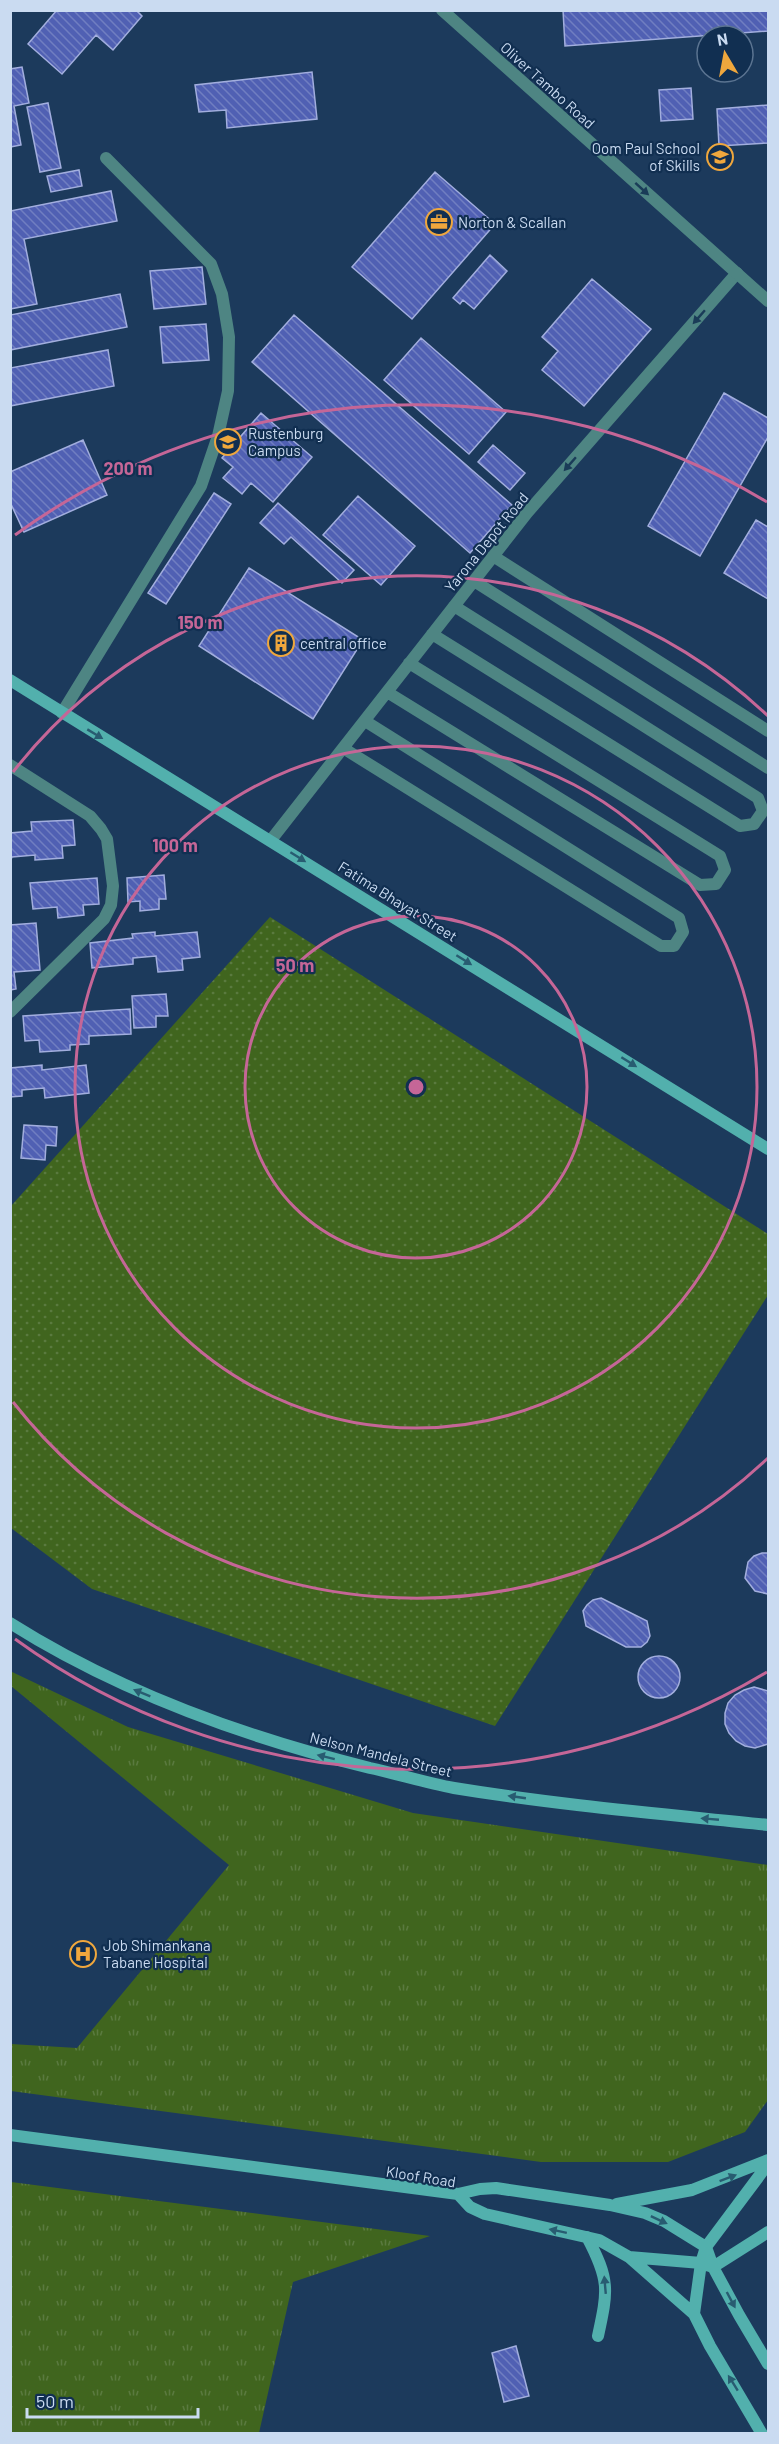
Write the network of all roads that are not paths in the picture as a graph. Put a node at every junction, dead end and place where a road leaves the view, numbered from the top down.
1 (442, 10) edge
2 (106, 158) dead end
3 (737, 273) junction
4 (768, 301) edge
5 (493, 556) junction
6 (474, 581) junction
7 (454, 606) junction
8 (432, 634) junction
9 (409, 663) junction
10 (10, 680) edge
11 (387, 692) junction
12 (62, 713) junction
13 (365, 721) junction
14 (768, 731) edge
15 (343, 748) junction
16 (10, 765) edge
17 (768, 768) edge
18 (271, 840) junction
19 (10, 1012) edge
20 (768, 1149) edge
21 (10, 1623) edge
22 (768, 1825) edge
23 (10, 2135) edge
24 (768, 2162) edge
25 (458, 2194) junction
26 (610, 2205) junction
27 (768, 2232) edge
28 (587, 2237) junction
29 (706, 2247) junction
30 (629, 2257) junction
31 (707, 2265) junction
32 (694, 2314) junction
33 (598, 2337) dead end
34 (768, 2359) edge
35 (762, 2433) edge

1 -> 3 street, Oliver Tambo Road
2 - 12 street
3 - 4 street, Oliver Tambo Road
3 -> 5 street, Yarona Depot Road
5 - 6 street, Yarona Depot Road
5 - 14 street
6 - 7 street, Yarona Depot Road
6 - 17 street
7 - 8 street, Yarona Depot Road
7 - 8 street
8 - 9 street, Yarona Depot Road
9 - 11 street, Yarona Depot Road
9 - 11 street
10 - 12 street, Fatima Bhayat Street
11 - 13 street, Yarona Depot Road
12 -> 18 street, Fatima Bhayat Street
13 - 15 street, Yarona Depot Road
13 - 15 street
15 - 18 street, Yarona Depot Road
16 - 19 street
18 -> 20 street, Fatima Bhayat Street
22 -> 21 street, Nelson Mandela Street
23 - 25 street, Kloof Road
26 -> 24 street
24 - 29 street
25 - 26 street
28 -> 25 street, Kloof Road
26 -> 29 street
27 - 31 street
28 - 30 street, Kloof Road
33 -> 28 street
29 - 31 street
30 - 31 street
30 - 32 street, Kloof Road
31 - 32 street
31 -> 34 street
35 -> 32 street, Kloof Road

